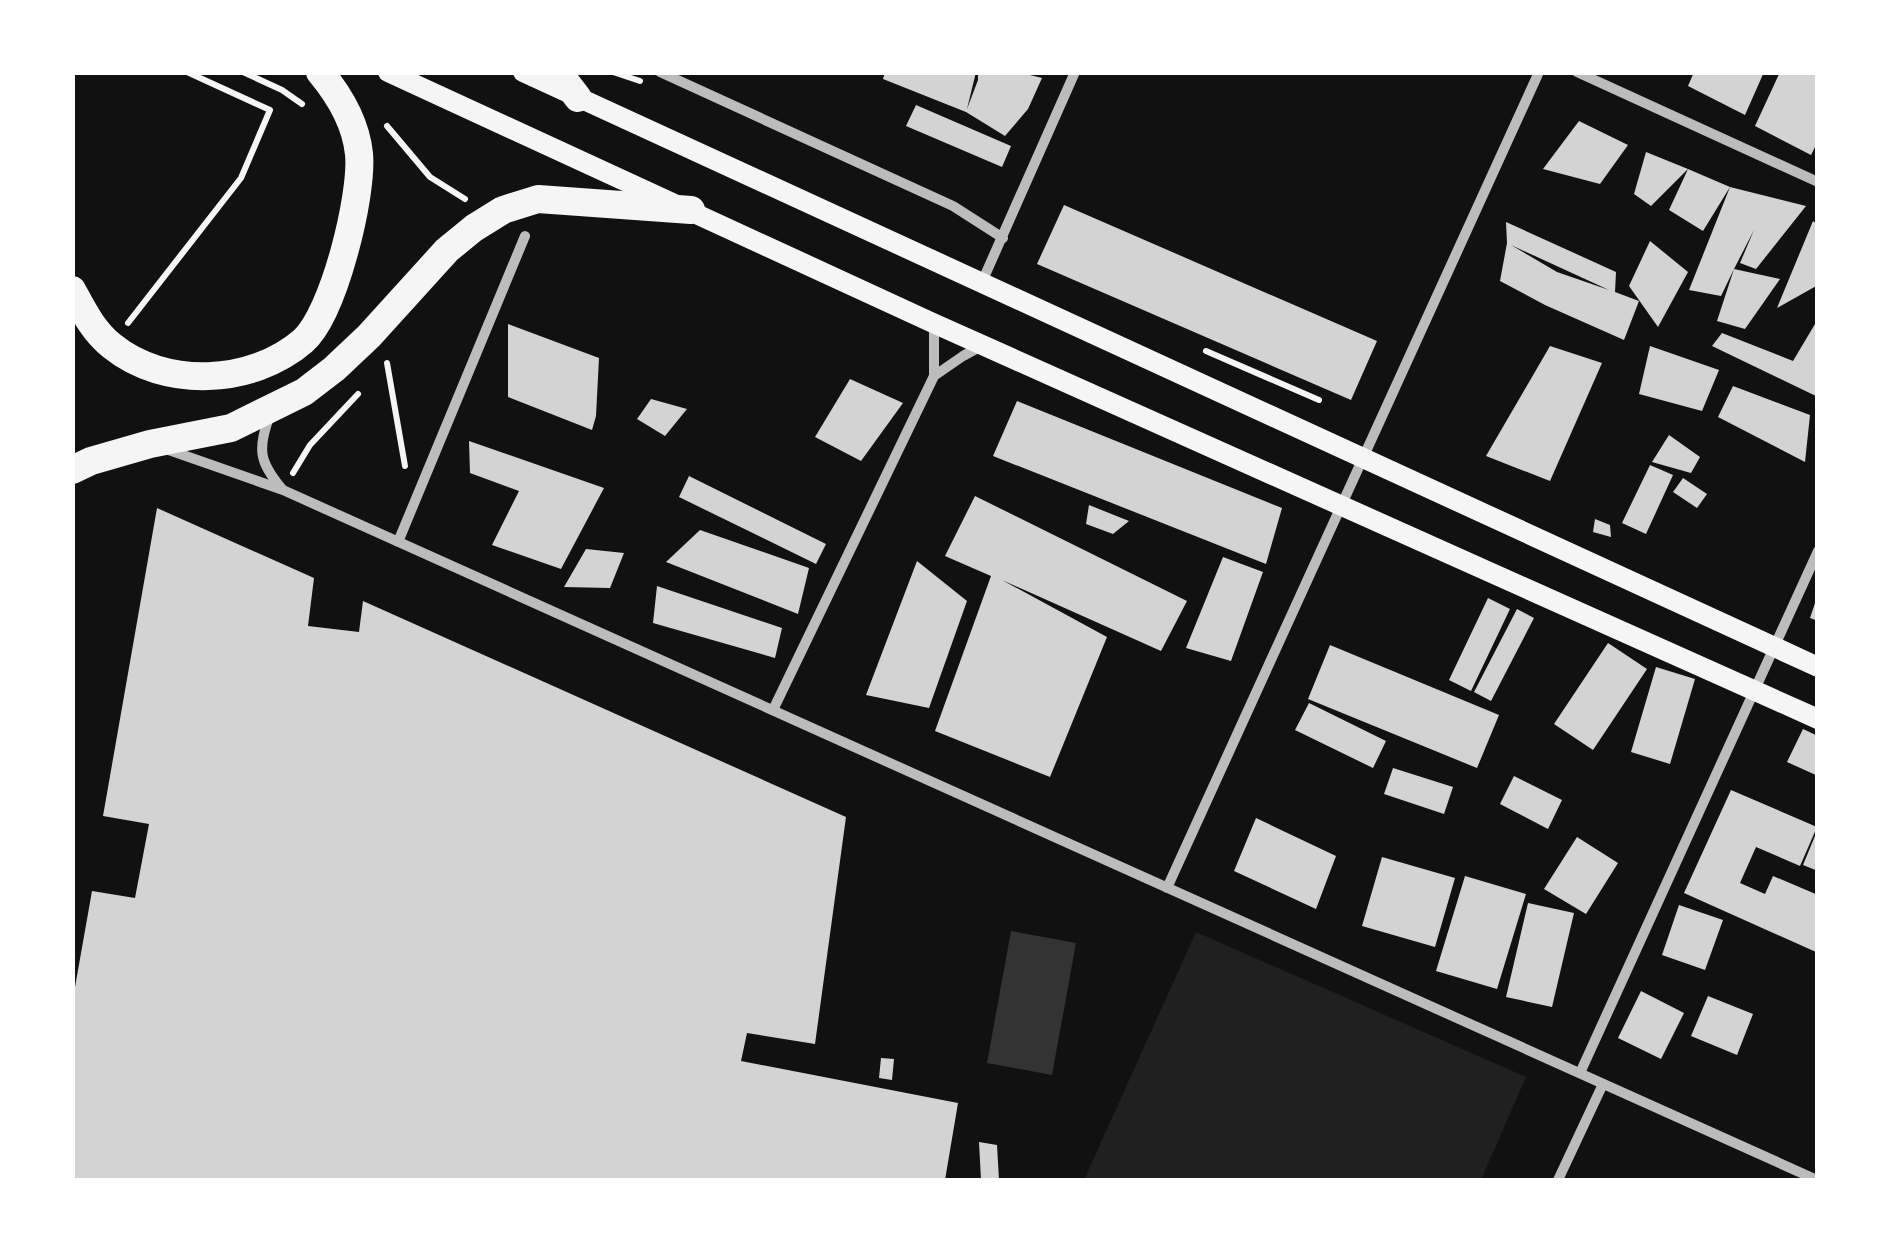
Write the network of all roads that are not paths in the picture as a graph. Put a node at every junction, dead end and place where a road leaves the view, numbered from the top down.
1 (320, 72) edge
2 (388, 72) edge
3 (523, 72) edge
4 (660, 72) edge
5 (1075, 72) edge
6 (1539, 72) edge
7 (1577, 72) edge
8 (565, 85) edge
9 (1818, 182) edge
10 (691, 210) junction
11 (525, 236) dead end
12 (1003, 238) junction
13 (982, 284) junction
14 (72, 290) edge
15 (934, 324) junction
16 (983, 346) junction
17 (934, 376) junction
18 (271, 409) junction
19 (150, 444) junction
20 (1363, 458) junction
21 (72, 470) edge
22 (283, 490) junction
23 (1342, 505) junction
24 (398, 542) junction
25 (1818, 551) edge
26 (1774, 647) junction
27 (1818, 666) edge
28 (1754, 690) junction
29 (773, 710) junction
30 (1818, 719) edge
31 (1166, 888) junction
32 (1580, 1073) junction
33 (1602, 1084) junction
34 (1558, 1180) edge
35 (1817, 1180) edge

1 - 14 highway
2 - 10 main road
3 - 8 main road
4 - 12 street
5 - 12 street
6 - 20 street
7 - 9 street
8 - 13 main road
10 - 15 main road
10 - 18 highway
11 - 24 street
12 - 13 street
13 - 20 main road
15 - 16 main road
15 - 17 street
16 - 17 street
16 - 23 main road
17 - 29 street
18 - 19 highway
18 - 22 street
19 - 21 highway
19 - 22 street
20 - 23 street
20 - 26 main road
22 - 24 street
23 - 28 main road
23 - 31 street
24 - 29 street
25 - 26 street
26 - 27 main road
26 - 28 street
28 - 30 main road
28 - 32 street
29 - 31 street
31 - 32 street
32 - 33 street
33 - 34 street
33 - 35 street

